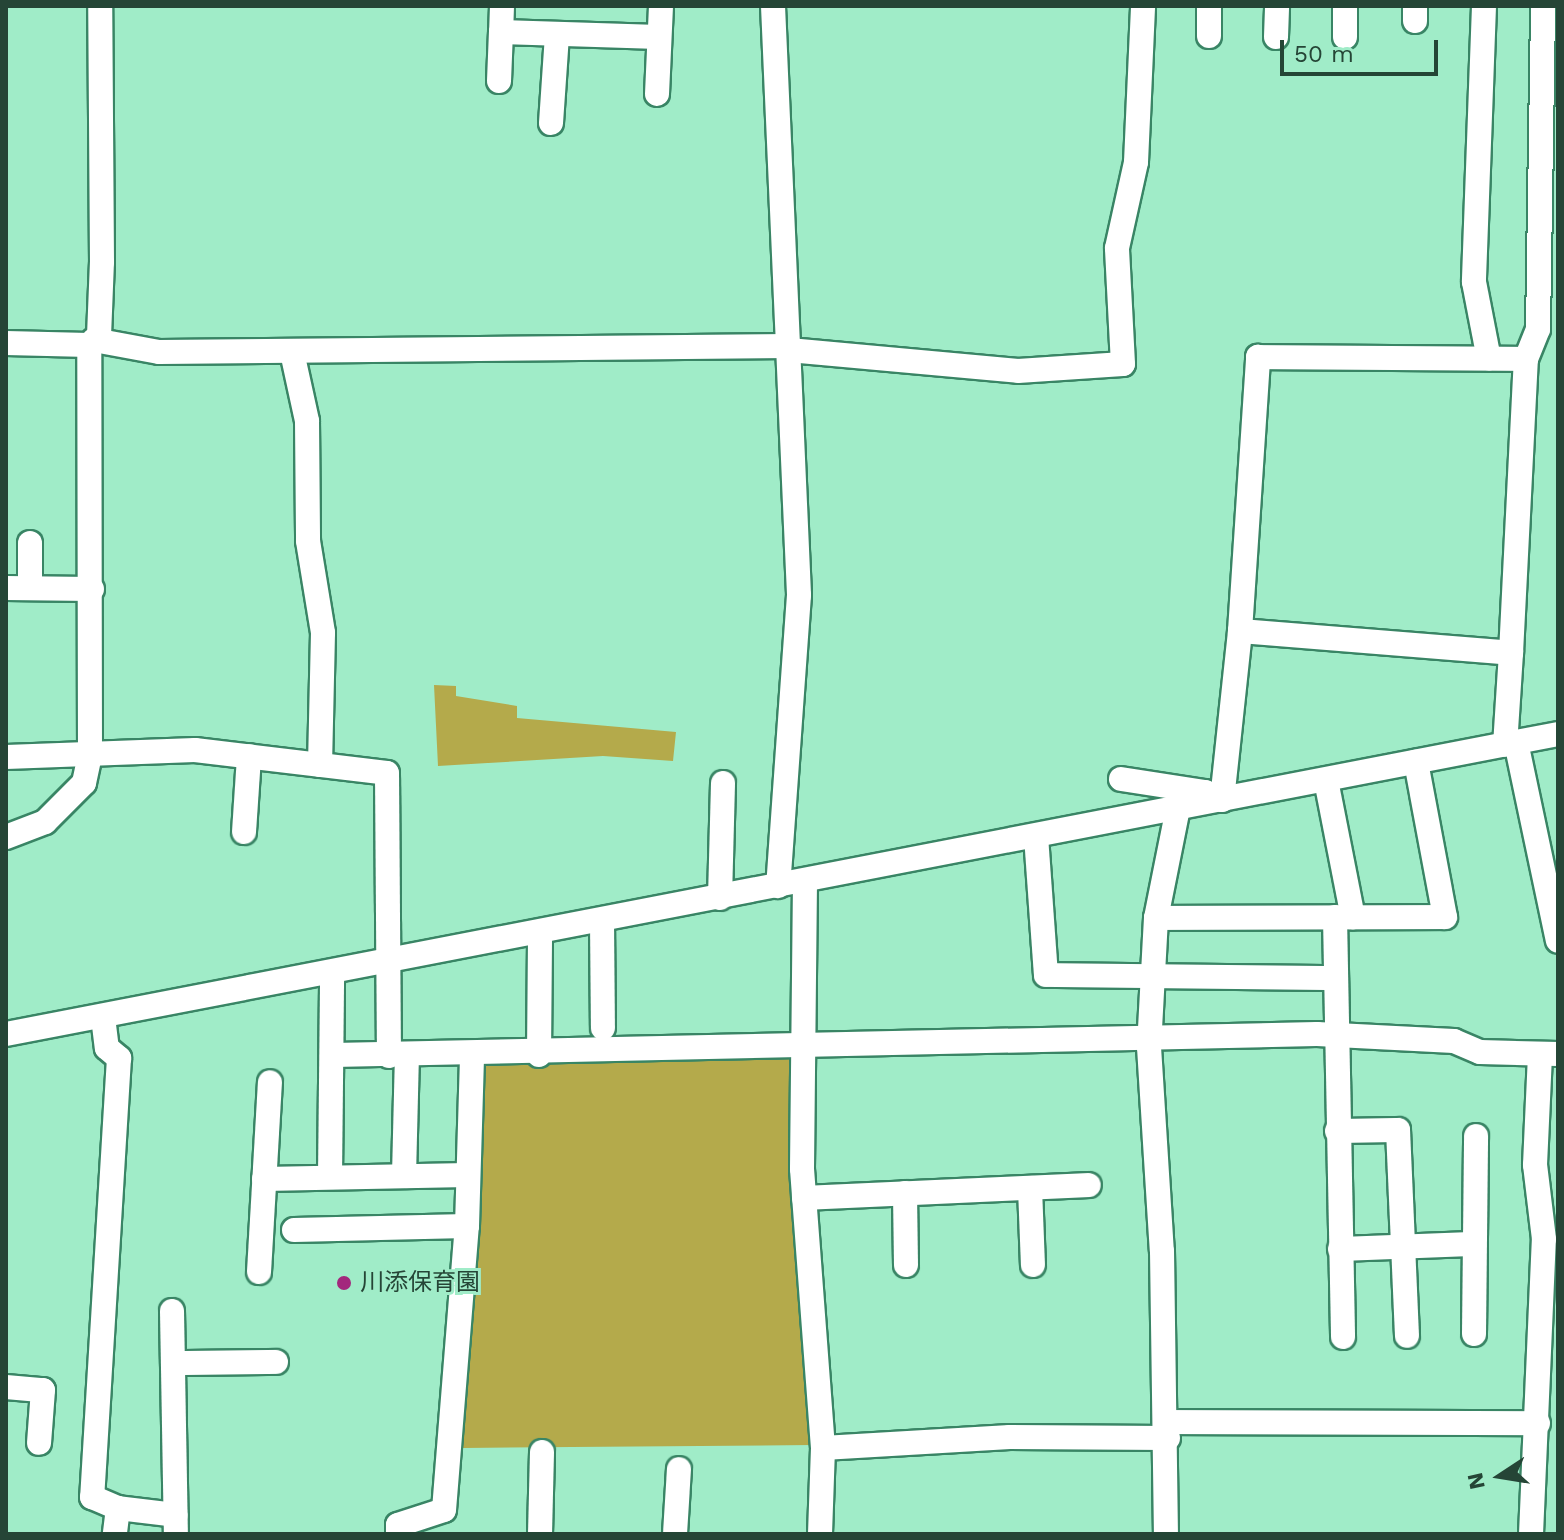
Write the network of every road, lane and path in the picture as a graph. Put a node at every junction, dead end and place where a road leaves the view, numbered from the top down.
1 (100, 6) edge
2 (502, 6) edge
3 (661, 6) edge
4 (773, 6) edge
5 (1143, 6) edge
6 (1209, 6) edge
7 (1277, 6) edge
8 (1345, 6) edge
9 (1484, 6) edge
10 (1548, 19) edge
11 (501, 32) junction
12 (557, 34) junction
13 (1209, 36) dead end
14 (659, 37) junction
15 (1276, 37) dead end
16 (1345, 37) dead end
17 (499, 81) dead end
18 (657, 94) dead end
19 (551, 123) dead end
20 (1550, 128) edge
21 (1549, 227) edge
22 (1548, 329) edge
23 (6, 343) edge
24 (91, 343) junction
25 (789, 348) junction
26 (292, 352) junction
27 (1489, 359) junction
28 (1526, 359) junction
29 (30, 543) dead end
30 (18, 588) edge
31 (92, 589) junction
32 (1240, 631) junction
33 (1511, 653) junction
34 (1558, 734) edge
35 (1511, 744) junction
36 (90, 755) junction
37 (249, 756) junction
38 (6, 757) edge
39 (1416, 762) junction
40 (320, 765) junction
41 (1121, 779) dead end
42 (1326, 780) junction
43 (723, 783) dead end
44 (1222, 800) junction
45 (1178, 808) junction
46 (244, 832) dead end
47 (1036, 836) junction
48 (6, 837) edge
49 (805, 881) junction
50 (778, 886) junction
51 (720, 898) junction
52 (1344, 917) junction
53 (1156, 918) junction
54 (602, 921) junction
55 (540, 933) junction
56 (1558, 941) edge
57 (387, 963) junction
58 (332, 973) junction
59 (1153, 977) junction
60 (1336, 978) junction
61 (103, 1017) junction
62 (603, 1028) dead end
63 (6, 1034) edge
64 (1150, 1035) junction
65 (1336, 1035) junction
66 (802, 1048) junction
67 (1549, 1054) edge
68 (333, 1055) junction
69 (539, 1055) junction
70 (398, 1056) junction
71 (472, 1056) junction
72 (270, 1082) dead end
73 (1337, 1131) junction
74 (1476, 1136) dead end
75 (468, 1175) junction
76 (404, 1176) junction
77 (330, 1177) junction
78 (264, 1179) junction
79 (1089, 1185) dead end
80 (1030, 1188) junction
81 (905, 1193) junction
82 (804, 1198) junction
83 (467, 1226) junction
84 (294, 1230) dead end
85 (1472, 1244) junction
86 (1404, 1247) junction
87 (1340, 1249) junction
88 (906, 1265) dead end
89 (1033, 1265) dead end
90 (259, 1272) dead end
91 (172, 1311) dead end
92 (1474, 1334) dead end
93 (1407, 1336) dead end
94 (1343, 1337) dead end
95 (276, 1362) dead end
96 (176, 1363) junction
97 (6, 1387) edge
98 (1549, 1390) edge
99 (1538, 1423) junction
100 (1167, 1430) junction
101 (39, 1443) dead end
102 (823, 1448) junction
103 (542, 1452) dead end
104 (679, 1469) dead end
105 (118, 1508) junction
106 (176, 1524) edge
107 (115, 1534) edge
108 (398, 1534) edge
109 (540, 1534) edge
110 (675, 1534) edge
111 (820, 1534) edge
112 (1166, 1534) edge
113 (1531, 1534) edge

1 - 24 street
2 - 11 street
3 - 14 street
4 - 25 street
5 - 25 street
6 - 13 street
7 - 15 street
8 - 16 street
9 - 27 street
10 - 20 street
11 - 12 street
11 - 17 street
12 - 14 street
12 - 19 street
14 - 18 street
20 - 21 street
21 - 22 street
22 - 28 street
23 - 24 street
24 - 26 street
24 - 31 street
25 - 26 street
25 - 50 street
26 - 40 street
27 - 28 street
27 - 32 street
28 - 33 street
29 - 30 street
30 - 31 street
31 - 36 street
32 - 33 street
32 - 44 street
33 - 35 street
34 - 35 street
35 - 39 street
35 - 56 street
36 - 37 street
36 - 38 street
36 - 48 street
37 - 40 street
37 - 46 street
39 - 42 street
39 - 52 street
40 - 57 street
41 - 44 street
42 - 44 street
42 - 52 street
43 - 51 street
44 - 45 street
45 - 47 street
45 - 53 street
47 - 49 street
47 - 59 street
49 - 50 street
49 - 66 street
50 - 51 street
51 - 54 street
52 - 53 street
52 - 60 street
53 - 59 street
54 - 55 street
54 - 62 street
55 - 57 street
55 - 69 street
57 - 58 street
57 - 70 street
58 - 61 street
58 - 68 street
59 - 60 street
59 - 64 street
60 - 65 street
61 - 63 street
61 - 105 street
64 - 65 street
64 - 66 street
64 - 100 street
65 - 67 street
65 - 73 street
66 - 69 street
66 - 82 street
67 - 98 street
68 - 70 street
68 - 77 street
69 - 71 street
70 - 71 street
70 - 76 street
71 - 75 street
72 - 78 street
73 - 86 street
73 - 87 street
74 - 85 street
75 - 76 street
75 - 83 street
76 - 77 street
77 - 78 street
78 - 90 street
79 - 80 street
80 - 81 street
80 - 89 street
81 - 82 street
81 - 88 street
82 - 102 street
83 - 84 street
83 - 108 street
85 - 86 street
85 - 92 street
86 - 87 street
86 - 93 street
87 - 94 street
91 - 96 street
95 - 96 street
96 - 106 street
97 - 101 street
98 - 99 street
99 - 100 street
99 - 113 street
100 - 102 street
100 - 112 street
102 - 111 street
103 - 109 street
104 - 110 street
105 - 106 street
105 - 107 street

